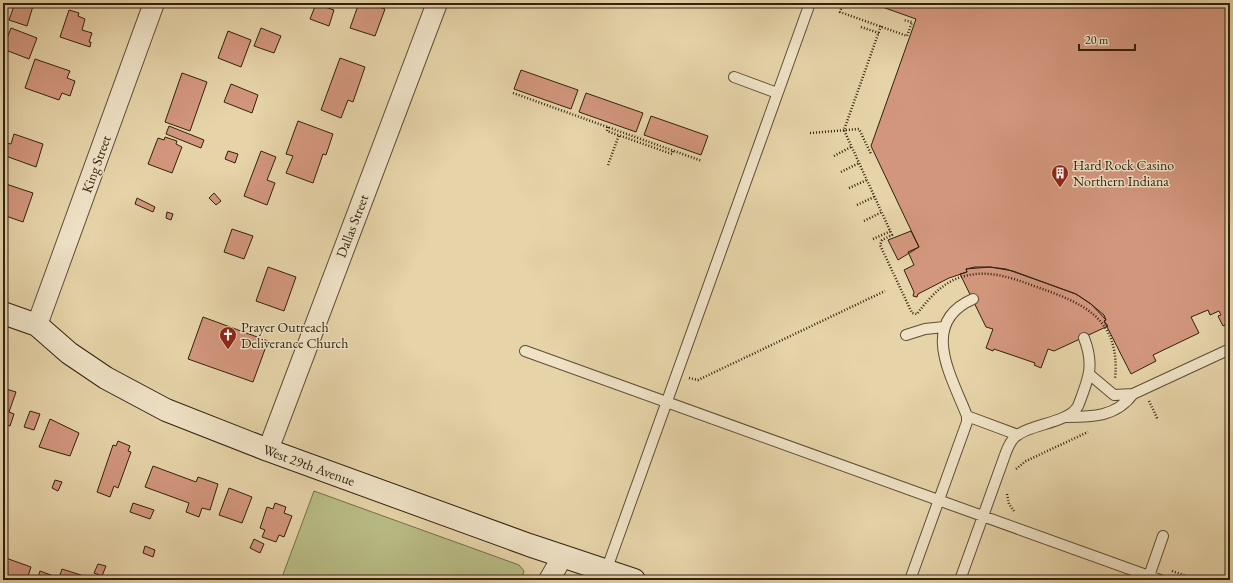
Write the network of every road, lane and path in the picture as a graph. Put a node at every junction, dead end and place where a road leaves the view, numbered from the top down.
1 (154, 3) edge
2 (437, 3) edge
3 (810, 3) edge
4 (844, 3) edge
5 (903, 20) dead end
6 (881, 26) junction
7 (861, 27) dead end
8 (879, 33) junction
9 (734, 76) dead end
10 (513, 93) dead end
11 (778, 93) junction
12 (608, 127) junction
13 (844, 130) junction
14 (810, 133) dead end
15 (619, 135) junction
16 (852, 147) junction
17 (673, 150) junction
18 (871, 154) dead end
19 (834, 156) dead end
20 (702, 161) dead end
21 (859, 163) junction
22 (608, 165) dead end
23 (841, 172) dead end
24 (867, 180) junction
25 (849, 188) dead end
26 (874, 196) junction
27 (856, 205) dead end
28 (882, 212) junction
29 (864, 221) dead end
30 (891, 231) junction
31 (873, 239) dead end
32 (885, 291) dead end
33 (973, 299) dead end
34 (3, 312) edge
35 (37, 325) junction
36 (944, 327) junction
37 (906, 335) dead end
38 (1084, 338) dead end
39 (1230, 349) edge
40 (525, 351) dead end
41 (1089, 374) junction
42 (688, 378) dead end
43 (1116, 383) dead end
44 (1133, 394) junction
45 (1156, 400) dead end
46 (666, 402) junction
47 (1143, 406) dead end
48 (1152, 407) dead end
49 (967, 416) junction
50 (1064, 416) junction
51 (1158, 420) dead end
52 (1093, 429) dead end
53 (1018, 435) junction
54 (268, 450) junction
55 (1015, 471) dead end
56 (1008, 487) dead end
57 (939, 500) junction
58 (1019, 515) dead end
59 (983, 516) junction
60 (1163, 536) dead end
61 (563, 556) junction
62 (606, 571) junction
63 (1172, 571) dead end
64 (1149, 576) junction
65 (549, 580) edge
66 (634, 580) edge
67 (910, 580) edge
68 (960, 580) edge
69 (1160, 580) edge
70 (1198, 580) edge

1 - 35 street, King Street
2 - 54 street, Dallas Street
3 - 11 lane
4 - 6 path
5 - 6 path
6 - 8 path
7 - 8 path
8 - 13 path
9 - 11 lane
10 - 12 path
11 - 46 lane
12 - 15 path
12 - 17 path
13 - 14 path
13 - 16 path
13 - 18 path
15 - 17 path
15 - 22 path
16 - 19 path
16 - 21 path
17 - 20 path
21 - 23 path
21 - 24 path
24 - 25 path
24 - 26 path
26 - 27 path
26 - 28 path
28 - 29 path
28 - 30 path
30 - 31 path
30 - 43 path
32 - 42 path
33 - 36 lane
34 - 35 street, West 29th Avenue
35 - 54 street, West 29th Avenue
36 - 37 lane
36 - 49 lane
38 - 41 lane
39 - 44 lane
40 - 46 lane
41 - 44 lane
41 - 50 lane
44 - 50 lane
45 - 47 path
46 - 57 lane
46 - 62 lane
48 - 51 path
49 - 53 lane
49 - 57 lane
50 - 53 lane
52 - 55 path
53 - 59 lane
54 - 61 street, West 29th Avenue
56 - 58 path
57 - 59 lane
57 - 67 lane
59 - 64 lane
59 - 68 lane
60 - 64 lane
61 - 62 street, West 29th Avenue
61 - 65 street
62 - 66 street, West 29th Avenue
63 - 70 path
64 - 69 lane

